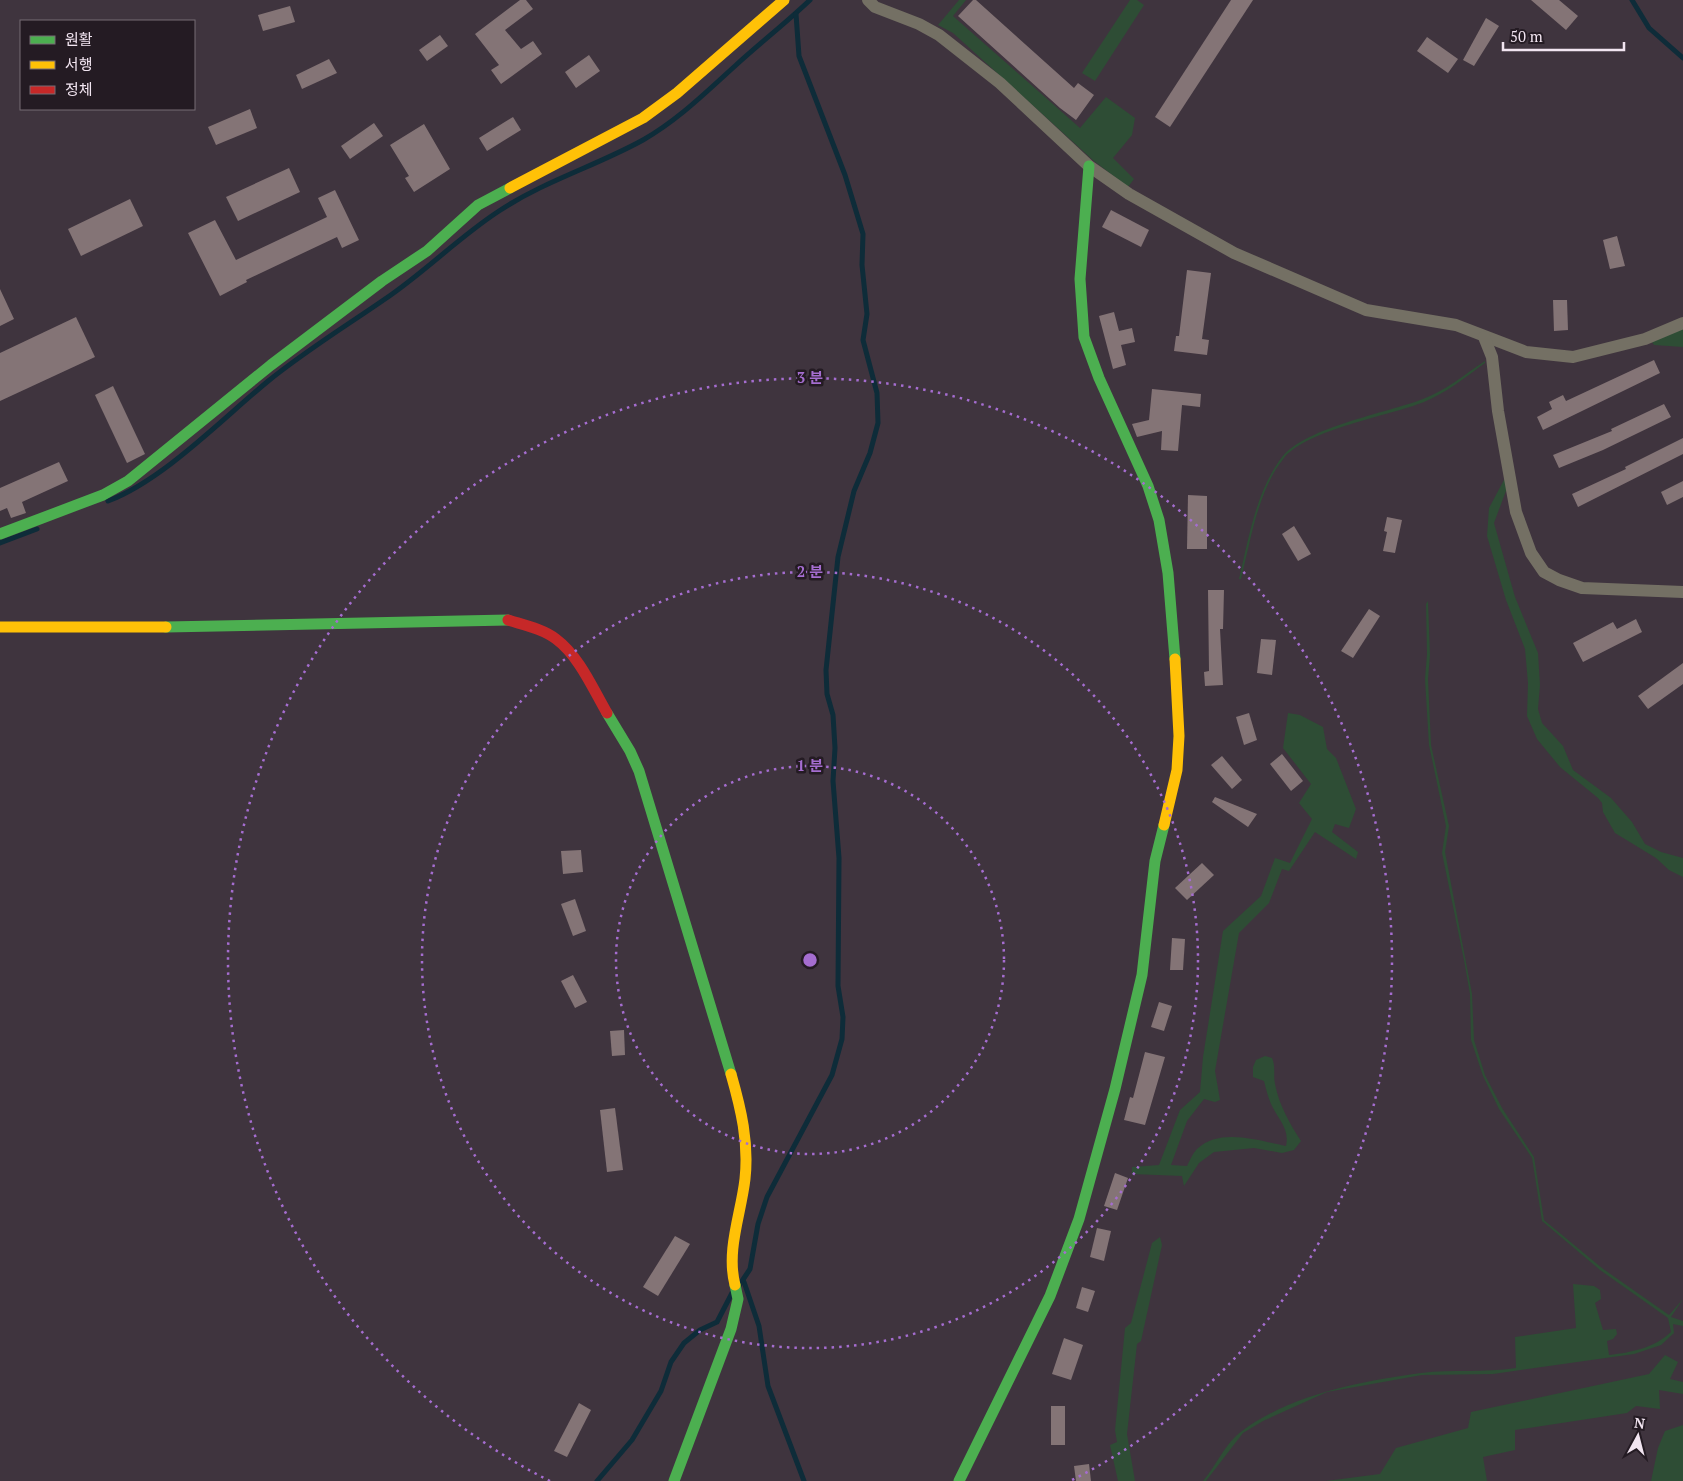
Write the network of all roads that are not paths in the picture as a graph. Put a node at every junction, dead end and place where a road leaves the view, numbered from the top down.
1 (784, 0) edge
2 (868, 0) edge
3 (1089, 166) junction
4 (1683, 323) edge
5 (1484, 337) junction
6 (0, 534) edge
7 (1683, 592) edge
8 (0, 627) edge
9 (674, 1481) edge
10 (959, 1481) edge

1 - 6 street
2 - 3 street
3 - 5 street
3 - 10 street
4 - 5 street
5 - 7 street
8 - 9 street

